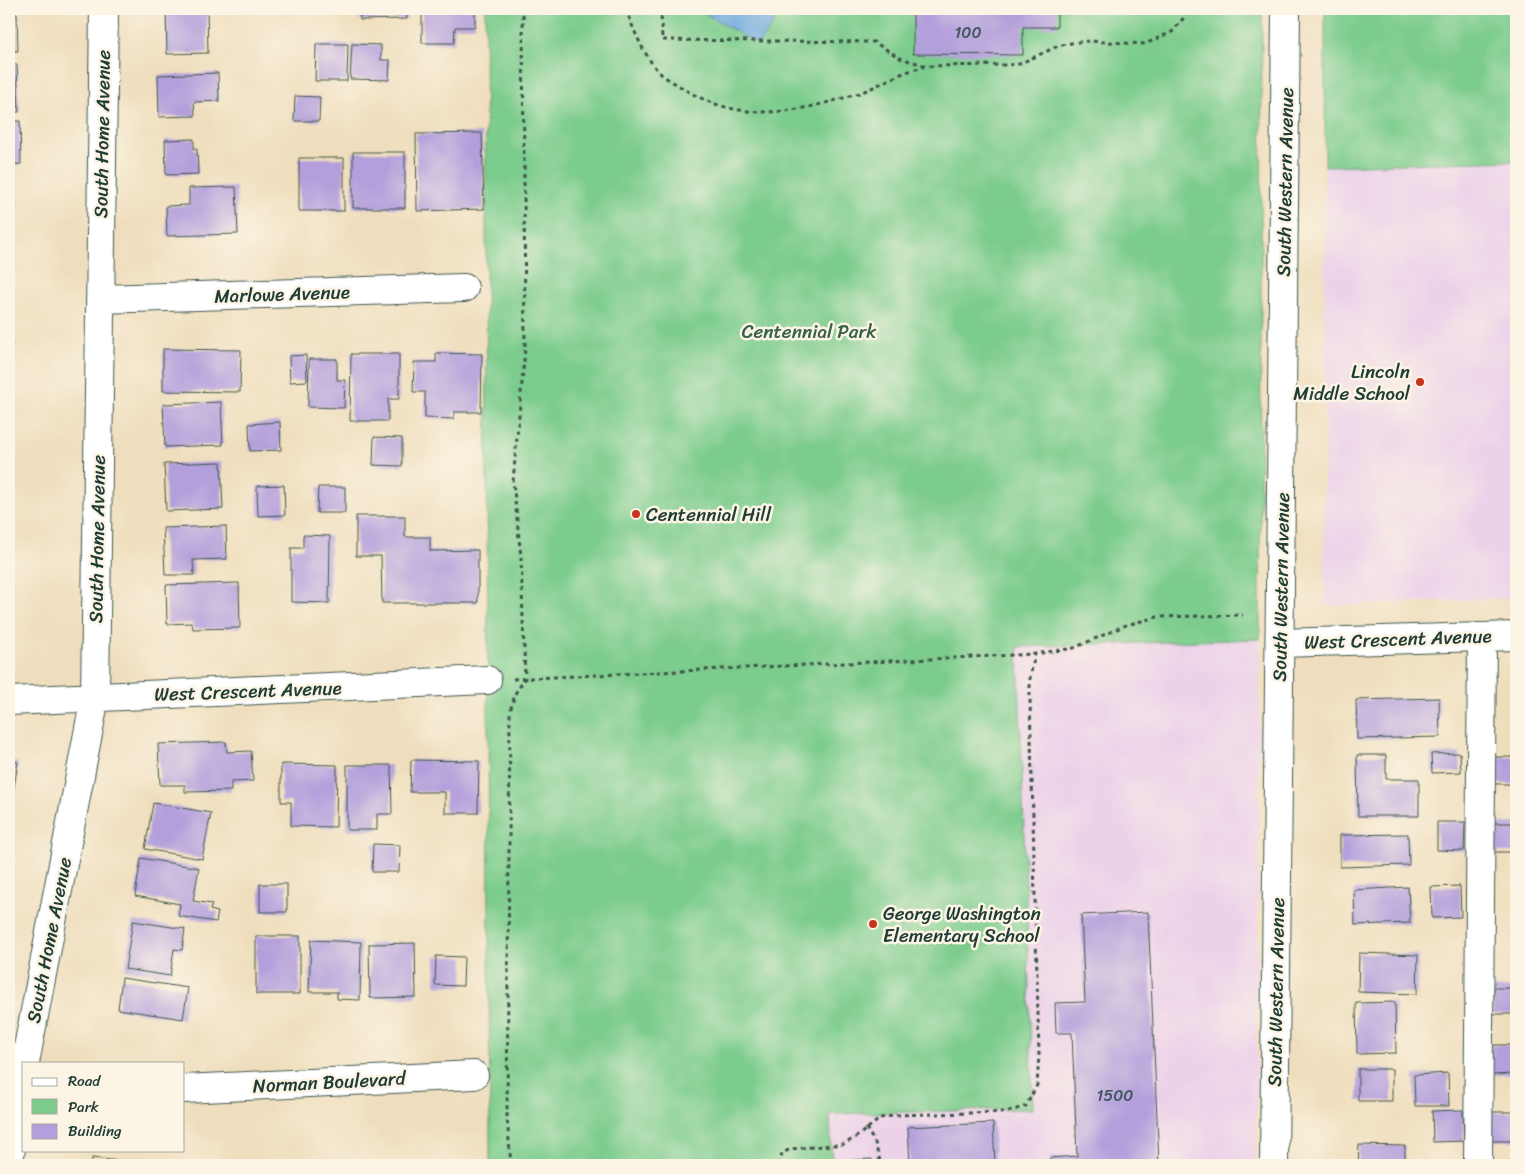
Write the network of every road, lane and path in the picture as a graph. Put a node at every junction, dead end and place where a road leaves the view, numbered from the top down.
1 (104, 9) edge
2 (523, 9) edge
3 (626, 9) edge
4 (662, 9) edge
5 (1191, 9) edge
6 (1286, 9) edge
7 (927, 66) junction
8 (464, 288) dead end
9 (100, 300) junction
10 (1243, 615) dead end
11 (1516, 636) edge
12 (1482, 637) junction
13 (1280, 643) junction
14 (1035, 654) junction
15 (525, 679) junction
16 (487, 680) joint
17 (95, 698) junction
18 (9, 701) edge
19 (25, 1062) edge
20 (474, 1075) dead end
21 (185, 1089) edge
22 (19, 1090) edge
23 (866, 1128) junction
24 (9, 1162) edge
25 (511, 1165) edge
26 (779, 1165) edge
27 (881, 1165) edge
28 (1274, 1165) edge
29 (1478, 1165) edge

1 - 9 street, South Home Avenue
2 - 15 path
3 - 7 path
4 - 7 path
5 - 7 path
6 - 13 street, South Western Avenue
8 - 9 street, Marlowe Avenue
9 - 17 street, South Home Avenue
10 - 14 path
11 - 12 street, West Crescent Avenue
12 - 13 street, West Crescent Avenue
12 - 29 street
13 - 28 street, South Western Avenue
14 - 15 path
14 - 23 path
15 - 16 path
15 - 25 path
16 - 17 street, West Crescent Avenue
17 - 18 street, West Crescent Avenue
17 - 19 street, South Home Avenue
20 - 21 street, Norman Boulevard
22 - 24 street
23 - 26 path
23 - 27 path

